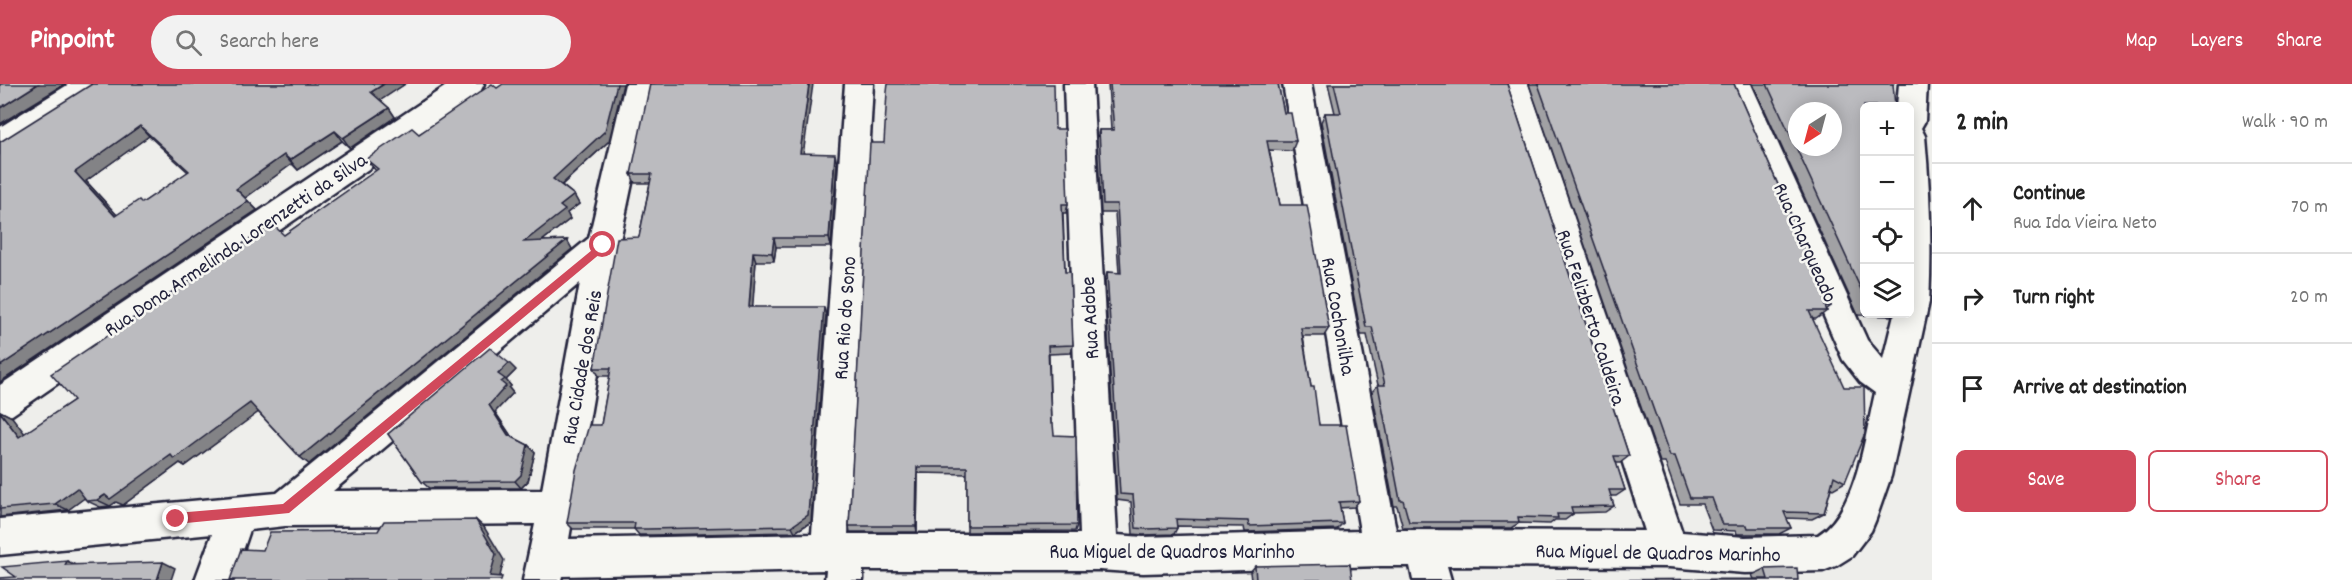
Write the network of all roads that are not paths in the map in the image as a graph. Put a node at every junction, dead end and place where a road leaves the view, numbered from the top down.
1 (91, 84) edge
2 (470, 84) edge
3 (639, 84) edge
4 (859, 84) edge
5 (1078, 84) edge
6 (1297, 84) edge
7 (1514, 84) edge
8 (1737, 84) edge
9 (1913, 84) edge
10 (1912, 102) edge
11 (0, 142) edge
12 (1912, 156) edge
13 (603, 245) junction
14 (1893, 387) junction
15 (0, 404) edge
16 (557, 507) junction
17 (285, 509) junction
18 (237, 513) junction
19 (0, 537) edge
20 (1382, 548) junction
21 (1669, 549) junction
22 (1099, 552) junction
23 (840, 562) edge
24 (1428, 564) edge
25 (1144, 567) edge
26 (1800, 567) edge
27 (544, 569) edge
28 (214, 580) edge

1 - 11 street
2 - 15 street, Rua Dona Armelinda Lorenzetti da Silva
3 - 13 street, Rua Cidade dos Reis
4 - 23 street, Rua Rio do Sono
5 - 22 street, Rua Adobe
6 - 20 street, Rua Cochonilha
7 - 21 street, Rua Felizberto Caldeira
8 - 14 street, Rua Charqueado
9 - 10 street
12 - 14 street, Rua Miguel de Quadros Marinho
13 - 16 street, Rua Cidade dos Reis
13 - 17 street
14 - 26 street, Rua Miguel de Quadros Marinho
16 - 17 street
16 - 27 street, Rua Cidade dos Reis
17 - 18 street
18 - 19 street
18 - 28 street
20 - 24 street, Rua Miguel de Quadros Marinho
20 - 25 street, Rua Miguel de Quadros Marinho
21 - 24 street, Rua Miguel de Quadros Marinho
21 - 26 street, Rua Miguel de Quadros Marinho
22 - 23 street, Rua Miguel de Quadros Marinho
22 - 25 street, Rua Miguel de Quadros Marinho
23 - 27 street, Rua Miguel de Quadros Marinho

